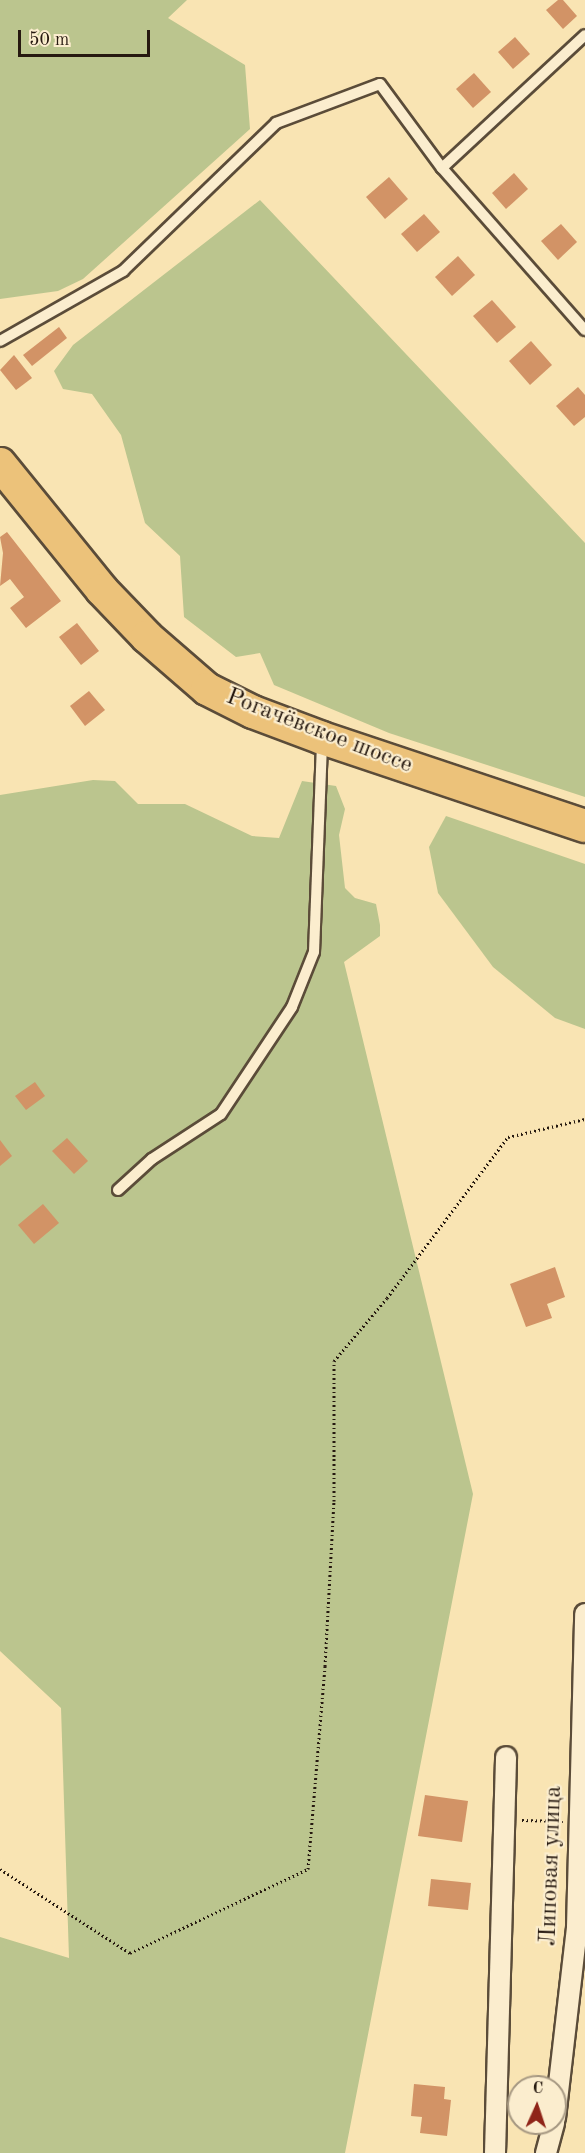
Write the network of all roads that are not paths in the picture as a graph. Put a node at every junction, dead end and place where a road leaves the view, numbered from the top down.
1 (585, 35) edge
2 (442, 168) junction
3 (585, 330) edge
4 (0, 341) edge
5 (0, 464) edge
6 (322, 738) junction
7 (585, 826) edge
8 (118, 1190) dead end
9 (585, 1614) edge
10 (506, 1757) dead end
11 (560, 2075) edge
12 (551, 2135) edge
13 (495, 2153) edge
14 (546, 2153) edge

1 - 2 lane
2 - 3 lane
2 - 4 lane
5 - 6 main road, Рогачёвское шоссе
6 - 7 main road, Рогачёвское шоссе
6 - 8 lane
9 - 11 street, Липовая улица
10 - 13 street
12 - 14 street

